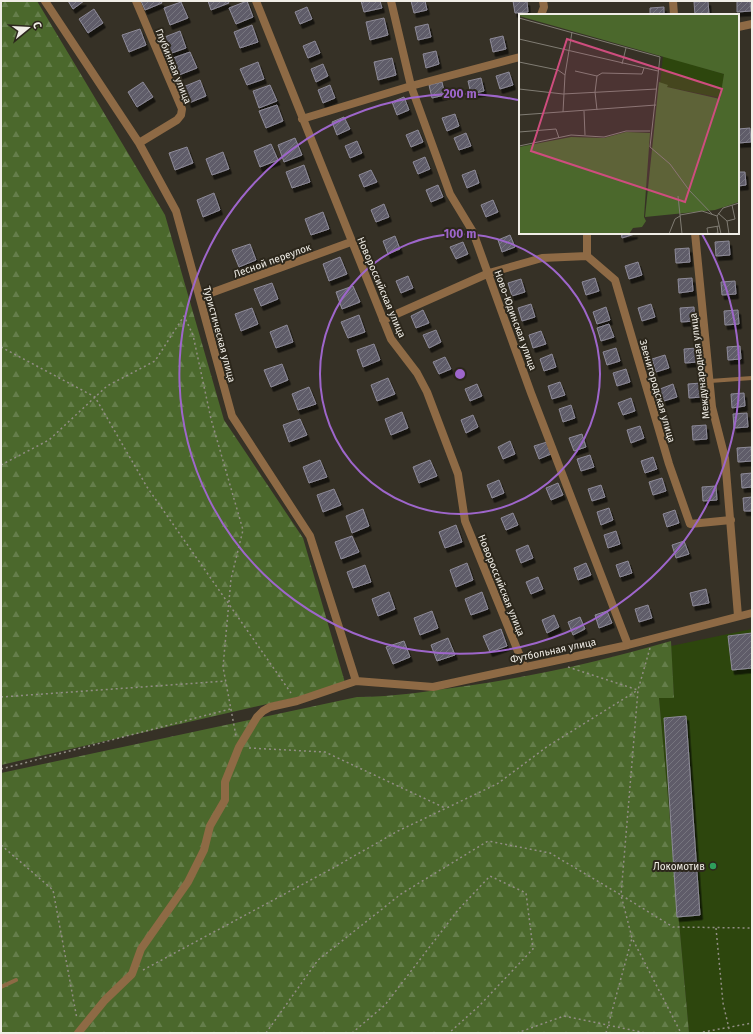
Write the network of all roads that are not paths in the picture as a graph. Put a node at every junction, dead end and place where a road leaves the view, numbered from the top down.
1 (45, 1) edge
2 (136, 1) edge
3 (256, 1) edge
4 (391, 1) edge
5 (543, 1) edge
6 (673, 1) edge
7 (541, 14) edge
8 (674, 14) edge
9 (752, 24) edge
10 (739, 27) edge
11 (519, 57) edge
12 (411, 86) junction
13 (302, 119) junction
14 (139, 143) junction
15 (588, 234) edge
16 (695, 234) edge
17 (351, 242) junction
18 (587, 256) junction
19 (489, 273) junction
20 (200, 297) junction
21 (383, 320) junction
22 (752, 378) edge
23 (709, 381) junction
24 (731, 520) junction
25 (752, 613) edge
26 (738, 616) junction
27 (628, 644) junction
28 (524, 666) junction
29 (356, 681) junction
30 (16, 980) dead end
31 (1, 987) edge
32 (79, 1032) edge

1 - 14 street, Туристическая улица
2 - 14 street, Глубинная улица
3 - 13 street, Новороссийская улица
4 - 12 street, Ново-Юдинская улица
5 - 7 street
6 - 8 street
9 - 10 street
11 - 12 street
12 - 13 street
12 - 19 street, Ново-Юдинская улица
13 - 17 street, Новороссийская улица
14 - 20 street, Туристическая улица
15 - 18 street
16 - 23 street, Международная улица
17 - 20 street, Лесной переулок
17 - 21 street, Новороссийская улица
18 - 19 street
18 - 24 street, Звенигородская улица
19 - 21 street
19 - 27 street, Ново-Юдинская улица
20 - 29 street, Туристическая улица
21 - 28 street, Новороссийская улица
22 - 23 lane
23 - 24 street, Международная улица
24 - 26 street, Международная улица
25 - 26 street, Футбольная улица
26 - 27 street, Футбольная улица
27 - 28 street, Футбольная улица
28 - 29 street, Футбольная улица
29 - 32 street
30 - 31 lane

